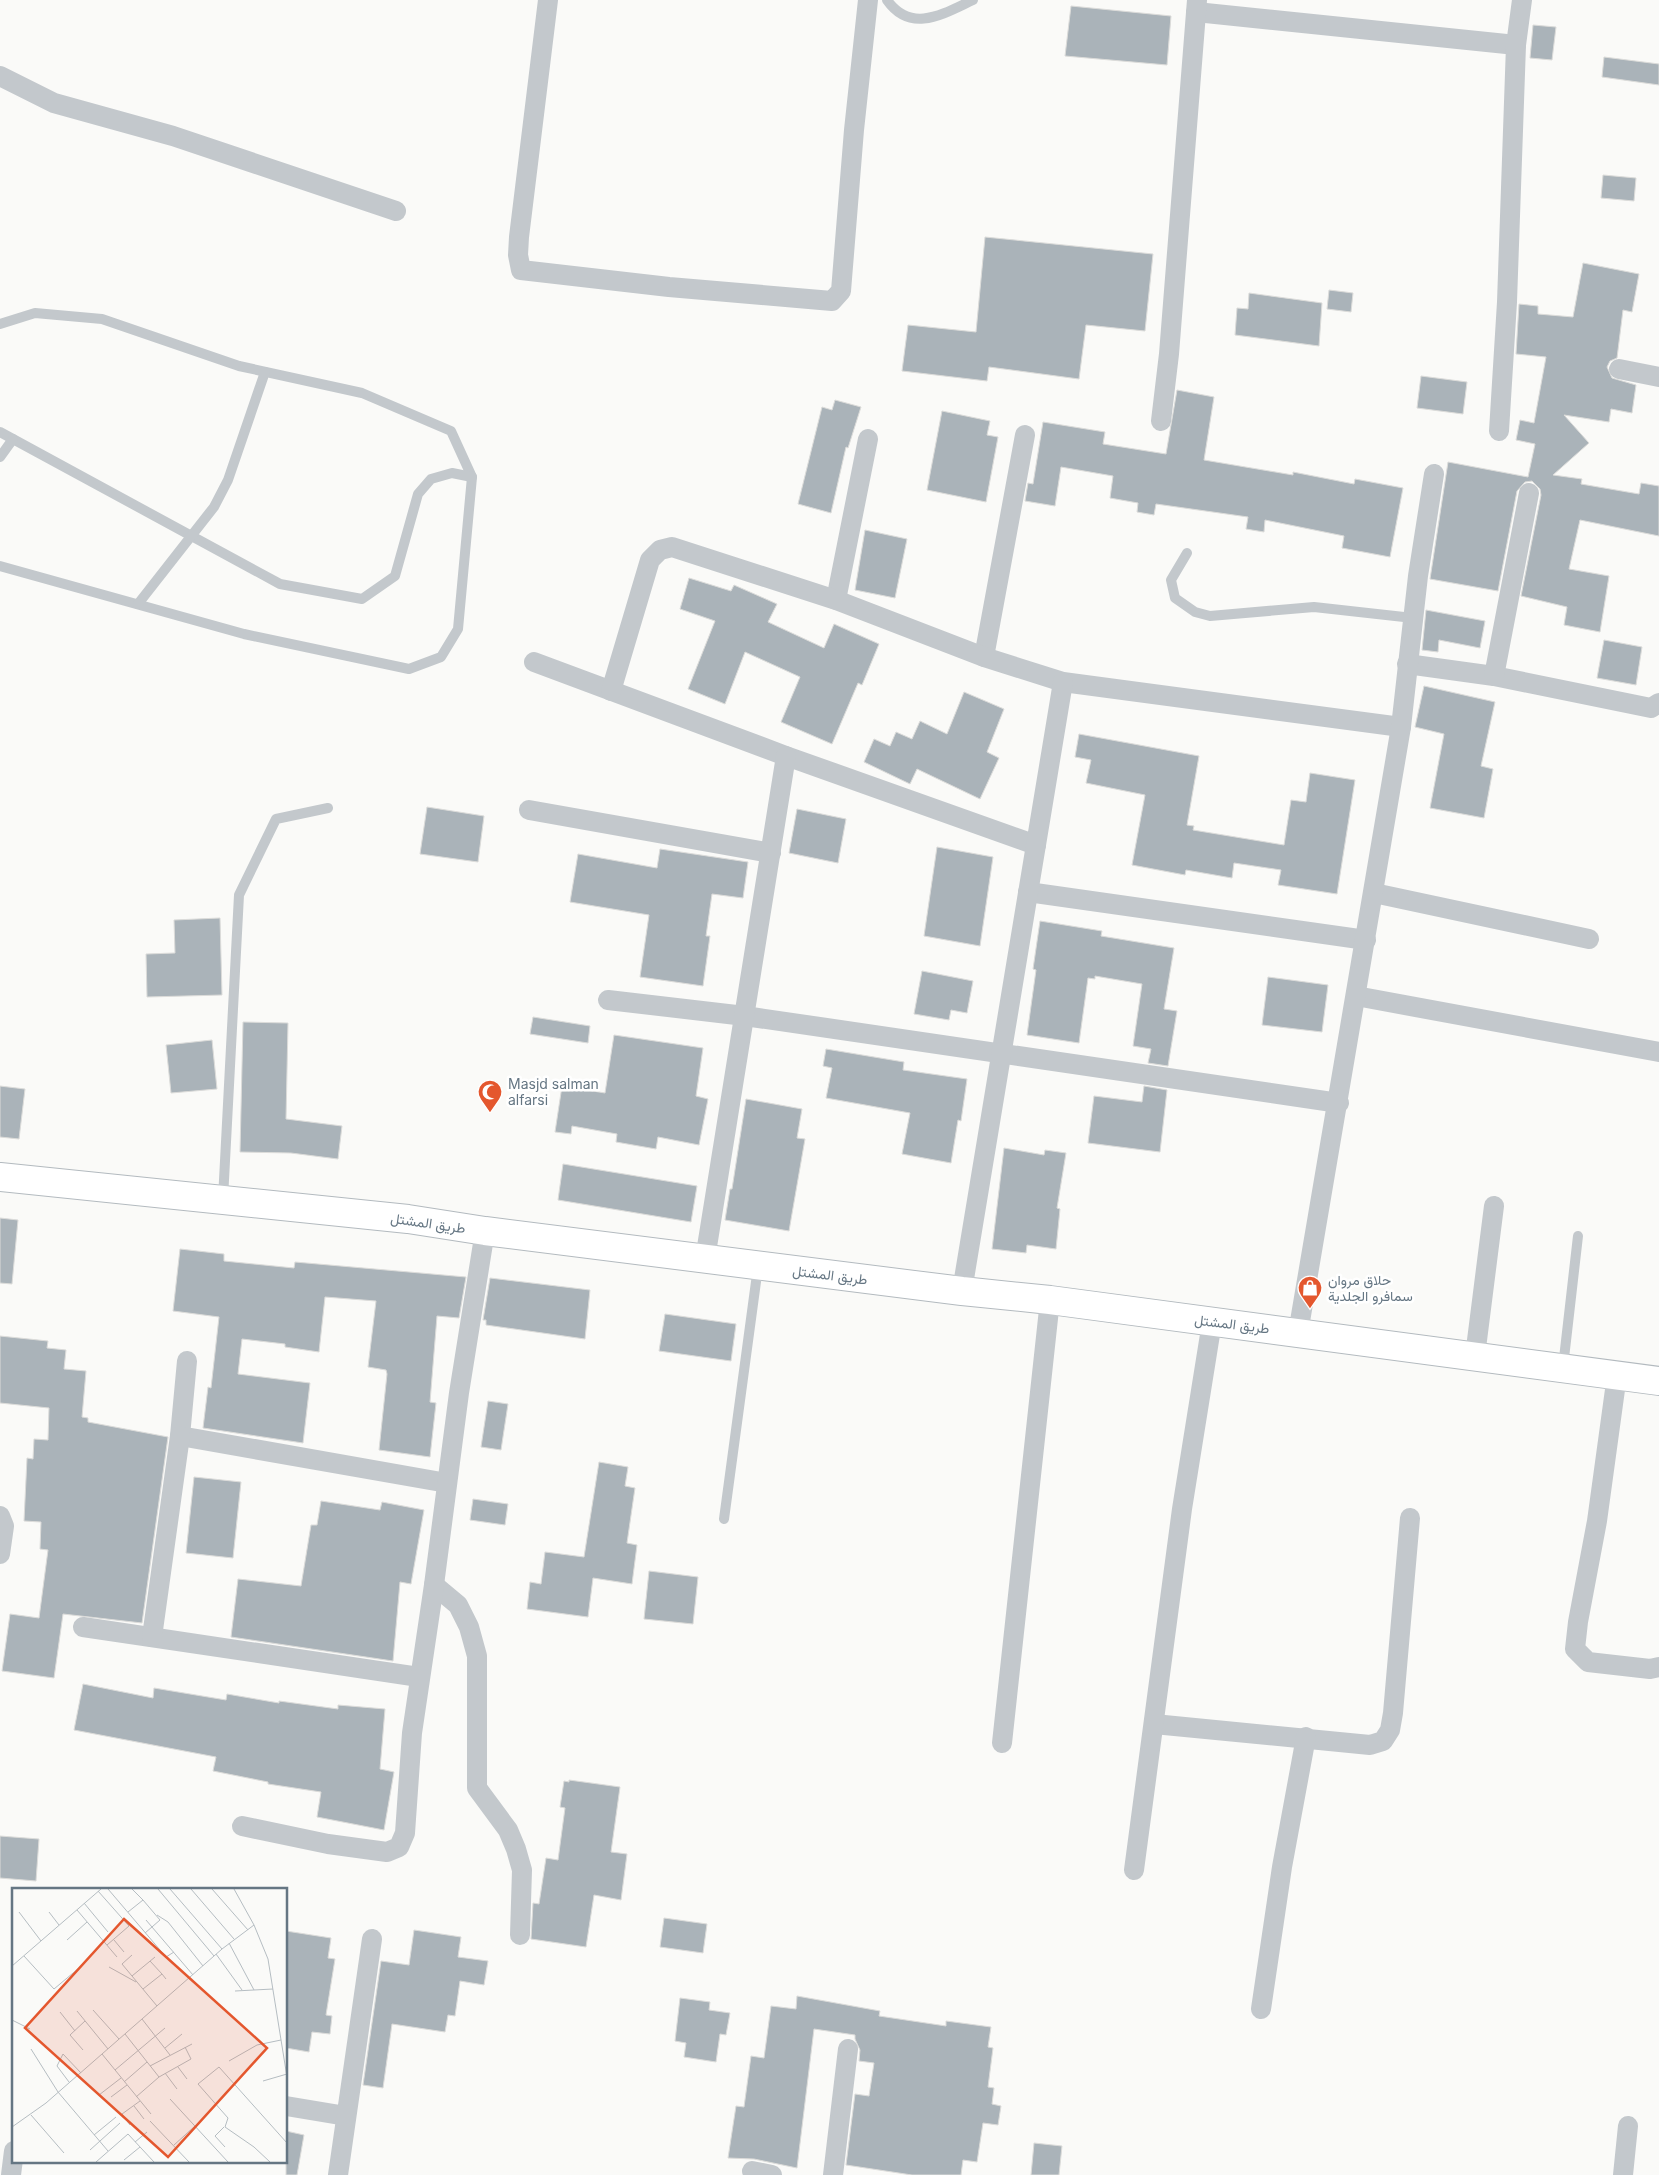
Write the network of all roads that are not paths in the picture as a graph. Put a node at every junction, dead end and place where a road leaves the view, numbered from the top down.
1 (548, 0) edge
2 (868, 0) edge
3 (887, 0) edge
4 (973, 0) edge
5 (1522, 0) edge
6 (1196, 6) edge
7 (1516, 45) junction
8 (0, 76) edge
9 (396, 211) dead end
10 (0, 324) edge
11 (1619, 369) dead end
12 (265, 372) junction
13 (1659, 377) edge
14 (1161, 421) dead end
15 (1499, 431) dead end
16 (0, 432) edge
17 (1025, 435) dead end
18 (868, 438) dead end
19 (13, 440) junction
20 (0, 457) edge
21 (1434, 474) dead end
22 (472, 476) junction
23 (1528, 493) dead end
24 (191, 536) junction
25 (1187, 553) dead end
26 (0, 566) edge
27 (836, 600) junction
28 (138, 604) junction
29 (1413, 618) junction
30 (984, 657) junction
31 (534, 662) dead end
32 (1407, 664) junction
33 (1494, 676) junction
34 (1063, 682) junction
35 (611, 691) junction
36 (1659, 703) edge
37 (1401, 728) junction
38 (786, 756) junction
39 (328, 808) dead end
40 (529, 810) dead end
41 (1036, 845) junction
42 (771, 853) junction
43 (1028, 892) junction
44 (1374, 892) junction
45 (1590, 939) dead end
46 (1366, 940) junction
47 (1356, 996) junction
48 (608, 1000) dead end
49 (745, 1016) junction
50 (1659, 1052) edge
51 (1002, 1053) junction
52 (1339, 1103) junction
53 (0, 1177) edge
54 (223, 1200) junction
55 (1494, 1206) dead end
56 (485, 1231) junction
57 (1578, 1236) dead end
58 (706, 1260) junction
59 (758, 1266) junction
60 (962, 1291) junction
61 (1050, 1300) junction
62 (1212, 1322) junction
63 (1298, 1332) junction
64 (1475, 1356) junction
65 (187, 1360) dead end
66 (1563, 1368) junction
67 (1617, 1374) junction
68 (1659, 1381) edge
69 (180, 1436) junction
70 (446, 1483) junction
71 (0, 1516) edge
72 (1410, 1518) dead end
73 (724, 1519) dead end
74 (0, 1554) edge
75 (434, 1585) junction
76 (83, 1626) dead end
77 (152, 1637) junction
78 (1659, 1667) edge
79 (419, 1677) junction
80 (1154, 1724) junction
81 (1306, 1737) junction
82 (1002, 1743) dead end
83 (242, 1826) dead end
84 (1134, 1870) dead end
85 (520, 1935) dead end
86 (372, 1939) dead end
87 (1261, 2010) dead end
88 (848, 2049) dead end
89 (288, 2106) edge
90 (346, 2116) junction
91 (1628, 2126) dead end
92 (13, 2162) edge
93 (752, 2171) dead end
94 (11, 2175) edge
95 (338, 2175) edge
96 (772, 2175) edge
97 (833, 2175) edge
98 (1623, 2175) edge

1 - 2 street
3 - 4 lane
5 - 7 street
6 - 7 street
6 - 14 street
7 - 15 street
8 - 9 street
10 - 12 lane
11 - 13 street
12 - 22 lane
12 - 24 lane
16 - 19 lane
17 - 30 street
18 - 27 street
19 - 20 lane
19 - 24 lane
21 - 29 street
22 - 24 lane
22 - 28 lane
23 - 33 street
24 - 28 lane
25 - 29 lane
26 - 28 lane
27 - 30 street
27 - 35 street
29 - 32 street
30 - 34 street
31 - 35 street
32 - 33 street
32 - 37 street
33 - 36 street
34 - 37 street
34 - 41 street
35 - 38 street
37 - 44 street
38 - 41 street
38 - 42 street
39 - 54 lane
40 - 42 street
41 - 43 street
42 - 49 street
43 - 46 street
43 - 51 street
44 - 45 street
44 - 46 street
46 - 47 street
47 - 50 street
47 - 52 street
48 - 49 street
49 - 51 street
49 - 58 street
51 - 52 street
51 - 60 street
52 - 63 street
53 - 54 main road, طريق المشتل
54 - 56 main road, طريق المشتل
55 - 64 street
56 - 58 main road, طريق المشتل
56 - 70 street
57 - 66 lane
58 - 59 main road, طريق المشتل
59 - 60 main road, طريق المشتل
59 - 73 lane
60 - 61 main road, طريق المشتل
61 - 62 main road, طريق المشتل
61 - 82 street
62 - 63 main road, طريق المشتل
62 - 80 street
63 - 64 main road, طريق المشتل
64 - 66 main road, طريق المشتل
65 - 69 street
66 - 67 main road, طريق المشتل
67 - 68 main road, طريق المشتل
67 - 78 street
69 - 70 street
69 - 77 street
70 - 75 street
71 - 74 street
72 - 81 street
75 - 79 street
75 - 85 street
76 - 77 street
77 - 79 street
79 - 83 street
80 - 81 street
80 - 84 street
81 - 87 street
86 - 90 street
88 - 97 street
89 - 90 street
90 - 95 street
91 - 98 street
92 - 94 street
93 - 96 street

